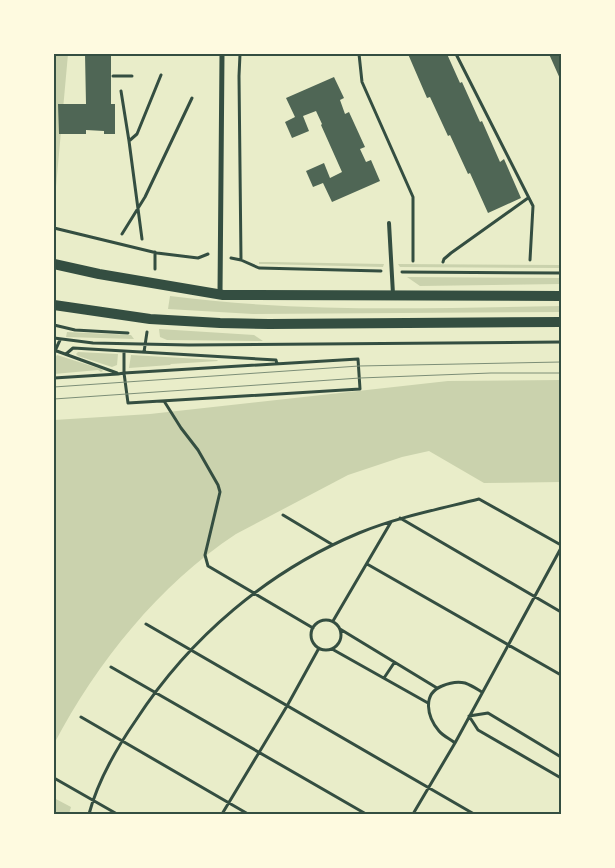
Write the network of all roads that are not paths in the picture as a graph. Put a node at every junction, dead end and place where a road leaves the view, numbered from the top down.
1 (222, 54) edge
2 (389, 223) dead end
3 (54, 264) edge
4 (220, 294) junction
5 (393, 296) junction
6 (561, 296) edge
7 (54, 305) edge
8 (561, 322) edge

1 - 4 street
2 - 5 lane
3 - 4 main road
4 - 5 main road
5 - 6 main road
7 - 8 main road

